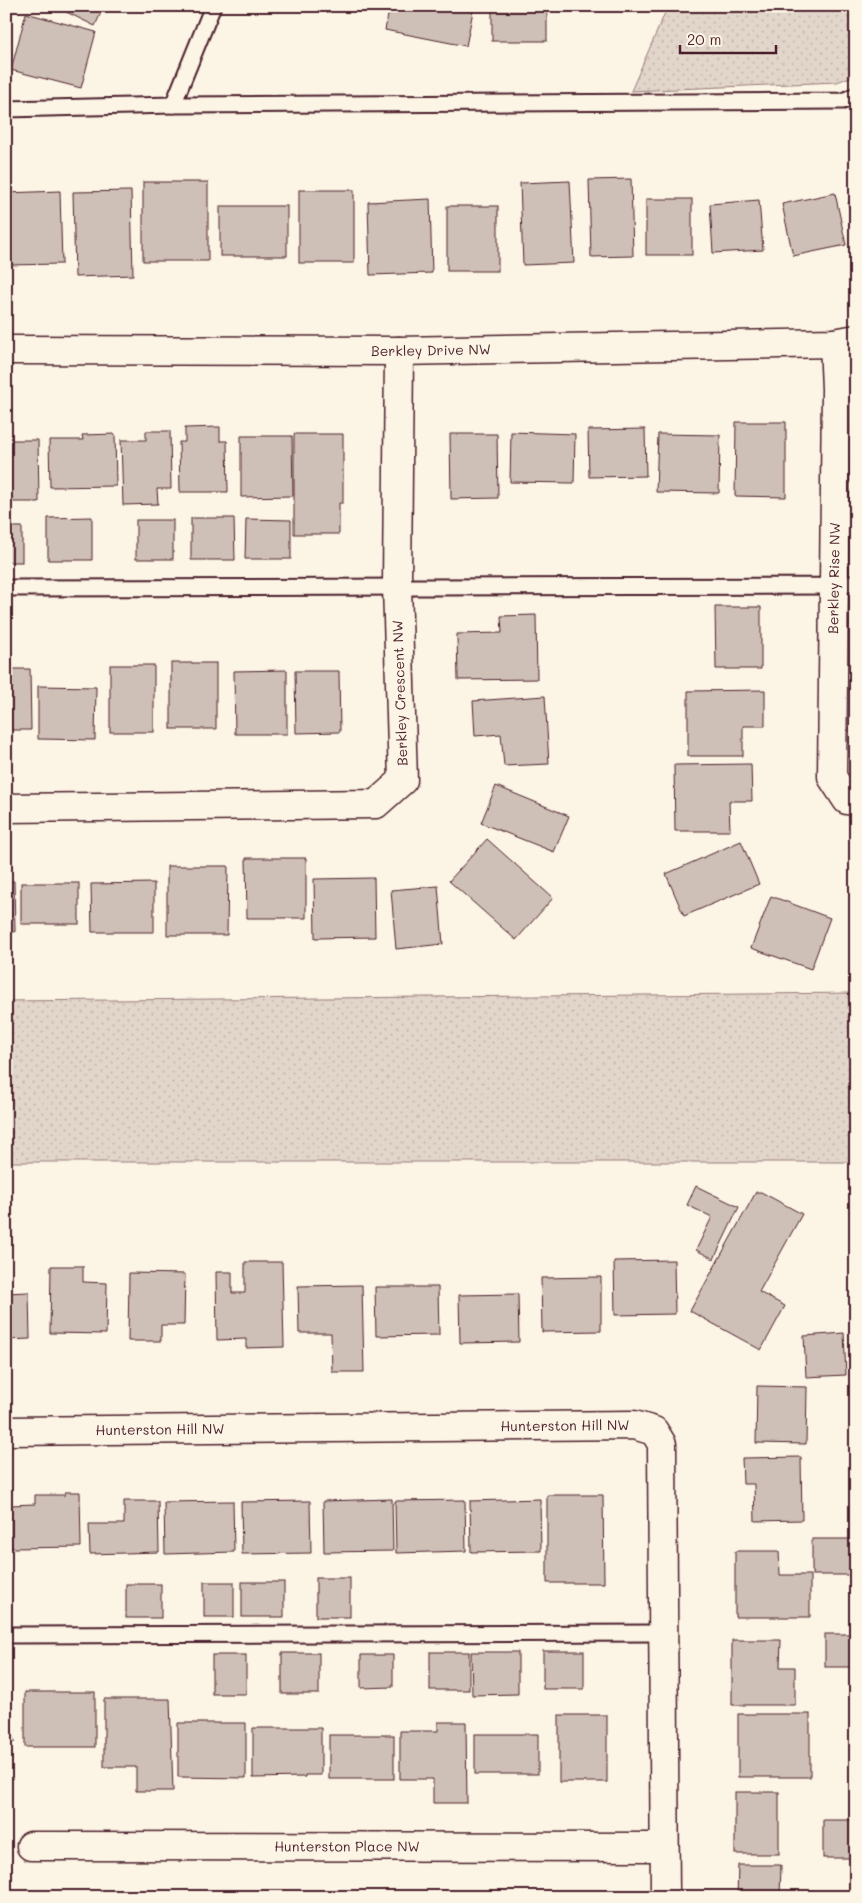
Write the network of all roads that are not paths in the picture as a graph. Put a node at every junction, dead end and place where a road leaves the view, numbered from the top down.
1 (213, 6) edge
2 (856, 95) edge
3 (173, 105) junction
4 (6, 108) edge
5 (845, 341) edge
6 (6, 350) edge
7 (399, 351) junction
8 (845, 584) edge
9 (397, 586) junction
10 (6, 588) edge
11 (856, 801) edge
12 (6, 808) edge
13 (6, 1431) edge
14 (662, 1633) junction
15 (6, 1635) edge
16 (31, 1846) dead end
17 (664, 1847) junction
18 (665, 1897) edge

1 - 3 lane
2 - 3 lane
3 - 4 lane
5 - 7 street, Berkley Drive NW
5 - 8 street, Berkley Rise NW
6 - 7 street, Berkley Drive NW
7 - 9 street, Berkley Crescent NW
8 - 9 lane
8 - 11 street, Berkley Rise NW
9 - 10 lane
9 - 12 street, Berkley Crescent NW
13 - 14 street, Hunterston Hill NW
14 - 15 lane
14 - 17 street, Hunterston Hill NW
16 - 17 street, Hunterston Place NW
17 - 18 street, Hunterston Hill NW

